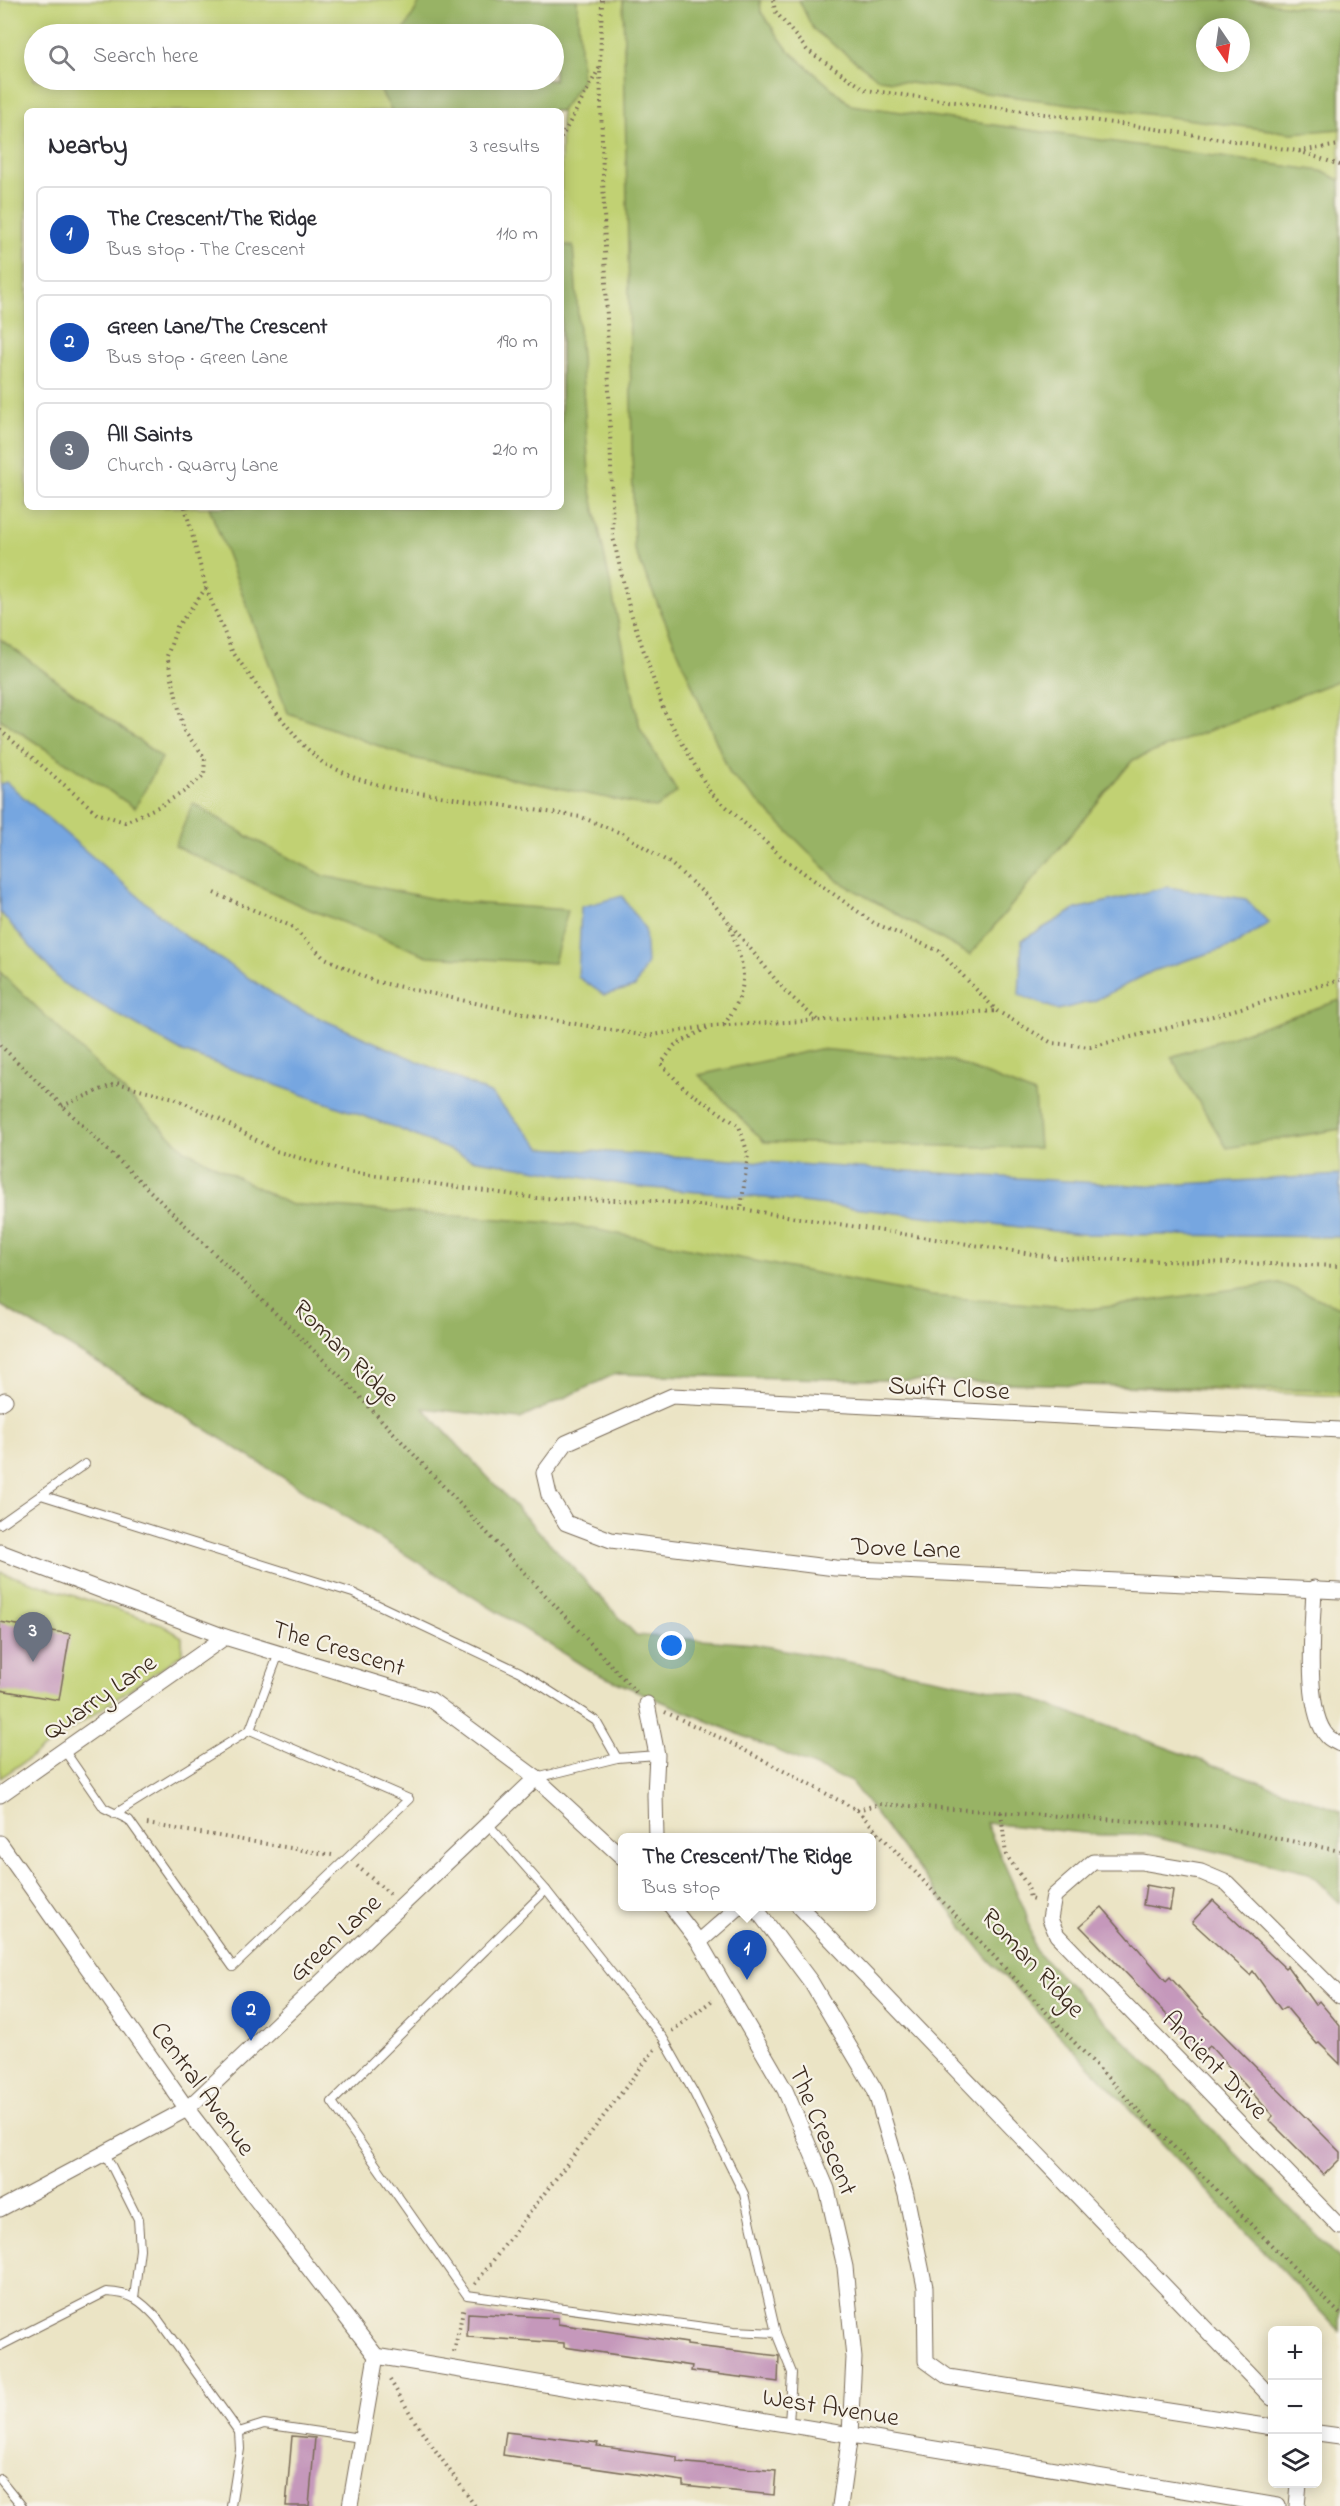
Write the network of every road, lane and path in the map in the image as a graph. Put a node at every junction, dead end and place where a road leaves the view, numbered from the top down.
1 (602, 0) edge
2 (773, 0) edge
3 (600, 67) junction
4 (564, 133) edge
5 (1340, 145) edge
6 (1298, 151) junction
7 (1340, 165) edge
8 (186, 510) edge
9 (206, 588) junction
10 (0, 730) edge
11 (214, 893) dead end
12 (729, 921) junction
13 (1340, 980) edge
14 (998, 1011) junction
15 (818, 1021) junction
16 (710, 1026) junction
17 (723, 1026) junction
18 (0, 1046) edge
19 (62, 1106) junction
20 (741, 1209) junction
21 (1340, 1266) edge
22 (1340, 1430) edge
23 (566, 1443) joint
24 (86, 1464) dead end
25 (41, 1495) junction
26 (0, 1524) edge
27 (0, 1552) edge
28 (1314, 1588) junction
29 (1340, 1591) edge
30 (225, 1637) junction
31 (279, 1653) junction
32 (647, 1704) junction
33 (250, 1730) junction
34 (1340, 1744) edge
35 (64, 1750) junction
36 (657, 1755) junction
37 (617, 1758) junction
38 (536, 1778) junction
39 (0, 1795) edge
40 (857, 1810) junction
41 (1001, 1812) junction
42 (115, 1814) junction
43 (129, 1820) junction
44 (488, 1824) junction
45 (656, 1833) edge
46 (0, 1843) edge
47 (1340, 1851) edge
48 (618, 1853) edge
49 (348, 1857) junction
50 (546, 1890) junction
51 (402, 1905) junction
52 (1052, 1906) junction
53 (675, 1911) edge
54 (734, 1911) edge
55 (758, 1911) edge
56 (804, 1911) edge
57 (699, 1942) junction
58 (727, 1990) junction
59 (1340, 1996) edge
60 (663, 2038) junction
61 (187, 2109) junction
62 (105, 2153) junction
63 (0, 2209) edge
64 (1340, 2227) edge
65 (467, 2295) junction
66 (134, 2298) junction
67 (1340, 2314) edge
68 (776, 2333) junction
69 (0, 2346) edge
70 (376, 2356) junction
71 (450, 2368) junction
72 (1268, 2394) edge
73 (789, 2424) junction
74 (1268, 2426) edge
75 (239, 2432) junction
76 (850, 2434) junction
77 (1322, 2434) edge
78 (1340, 2436) edge
79 (360, 2438) junction
80 (0, 2479) edge
81 (1299, 2488) edge
82 (22, 2506) edge
83 (231, 2506) edge
84 (350, 2506) edge
85 (475, 2506) edge
86 (840, 2506) edge
87 (1278, 2506) edge
88 (1297, 2506) edge

1 - 3 path
2 - 6 path
3 - 4 path
3 - 14 path
5 - 6 path
6 - 7 path
8 - 9 path
9 - 10 path
9 - 12 path
11 - 16 path
12 - 15 path
12 - 17 path
13 - 14 path
14 - 15 path
15 - 17 path
16 - 17 path
16 - 20 path
18 - 19 path, Roman Ridge
19 - 20 path
19 - 32 path, Roman Ridge
20 - 21 path
22 - 23 street, Swift Close
23 - 28 street, Dove Lane
24 - 25 lane
25 - 26 lane
25 - 37 lane
27 - 30 street, The Crescent
28 - 29 street, Dove Lane
28 - 34 street
30 - 31 street, The Crescent
30 - 35 street, Quarry Lane
31 - 33 lane
31 - 38 street, The Crescent
32 - 36 street
32 - 40 path, Roman Ridge
33 - 42 lane
33 - 49 lane
35 - 39 street, Quarry Lane
35 - 42 lane
36 - 37 lane
36 - 45 street
37 - 38 lane
38 - 44 street, Green Lane
38 - 48 street, The Crescent
40 - 41 path
40 - 67 path, Roman Ridge
41 - 47 path
41 - 52 path
42 - 43 lane
43 - 49 path
43 - 49 lane
44 - 50 lane
44 - 51 street, Green Lane
46 - 61 street, Central Avenue
49 - 51 path
50 - 60 lane
50 - 65 lane
51 - 61 street, Green Lane
52 - 59 street
52 - 64 street, Ancient Drive
53 - 57 street, The Crescent
54 - 57 street
55 - 74 street
56 - 72 street
57 - 58 street, The Crescent
58 - 60 path
58 - 76 street, The Crescent
60 - 65 path
60 - 68 lane
61 - 62 street, Green Lane
61 - 70 street, Central Avenue
62 - 63 street, Green Lane
62 - 66 lane
65 - 68 lane
65 - 71 path
66 - 69 lane
66 - 75 lane
68 - 73 lane
70 - 71 street, West Avenue
70 - 79 street
70 - 85 path
71 - 73 street, West Avenue
73 - 76 street, West Avenue
75 - 79 lane
75 - 83 lane
76 - 86 street, The Crescent
76 - 87 street, West Avenue
77 - 78 street
79 - 84 street
80 - 82 lane
81 - 88 street

